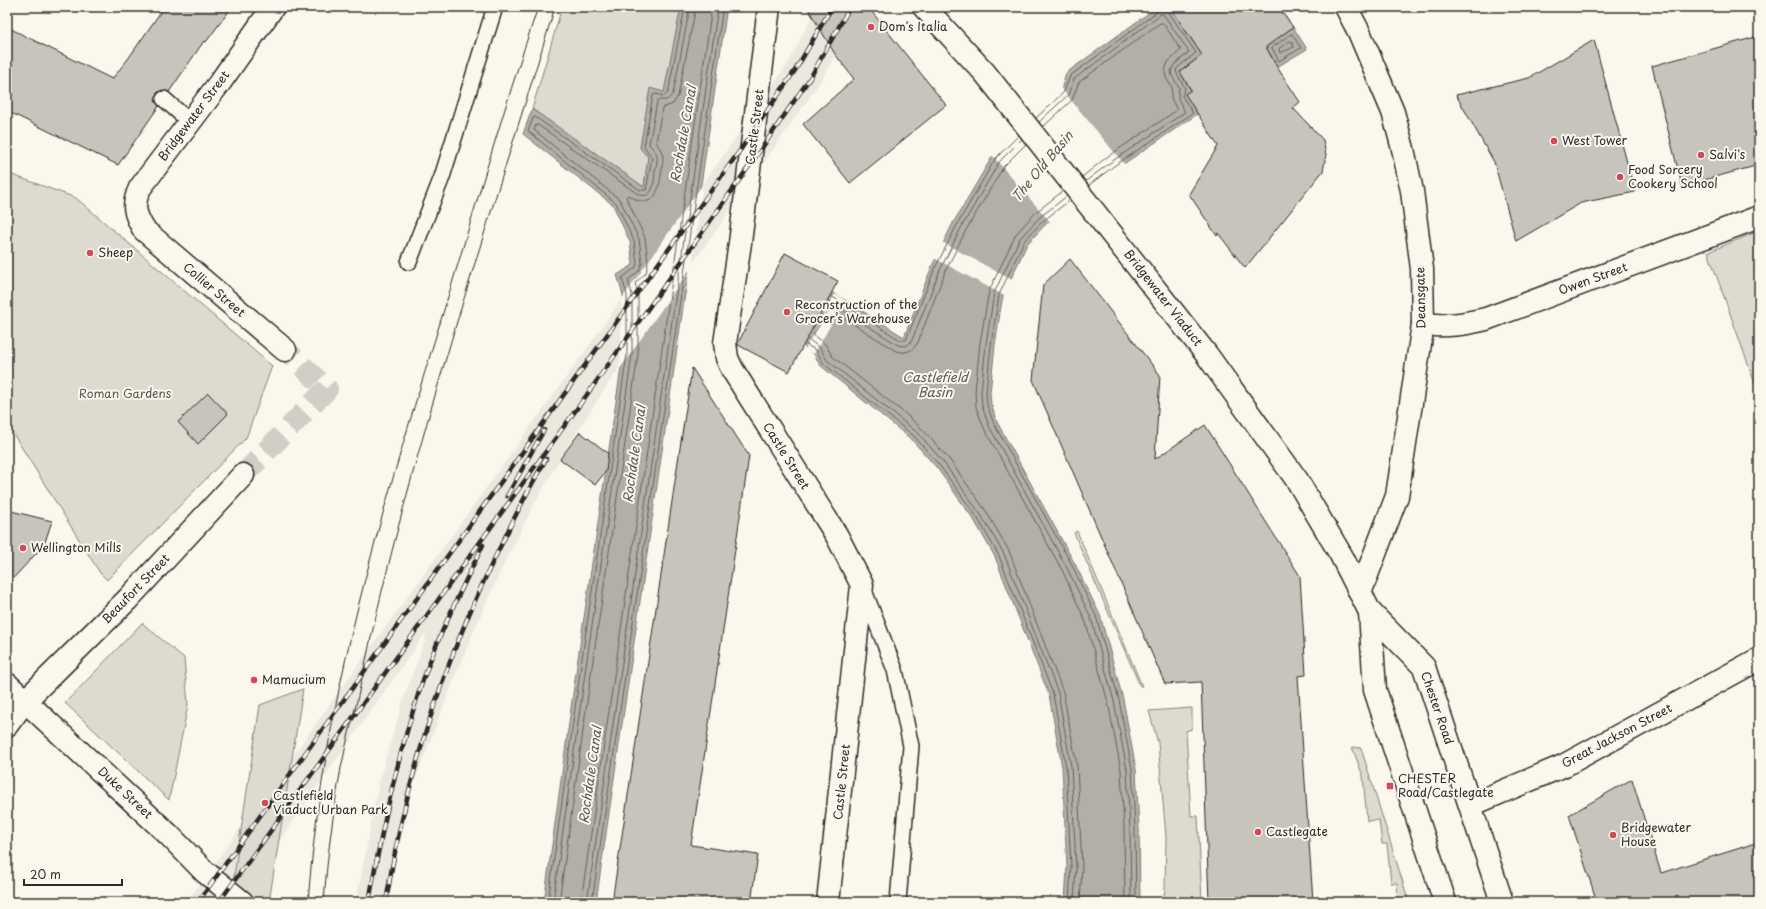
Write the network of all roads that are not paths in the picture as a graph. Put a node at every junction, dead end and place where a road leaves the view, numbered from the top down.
1 (495, 7) edge
2 (769, 7) edge
3 (924, 7) edge
4 (1346, 7) edge
5 (268, 9) edge
6 (164, 99) dead end
7 (190, 122) junction
8 (1759, 217) edge
9 (144, 230) joint
10 (409, 262) dead end
11 (1423, 324) junction
12 (285, 350) tunnel mouth
13 (244, 475) tunnel mouth
14 (862, 585) junction
15 (1360, 593) junction
16 (1370, 612) junction
17 (1759, 659) edge
18 (7, 684) edge
19 (25, 700) junction
20 (7, 725) edge
21 (1471, 806) junction
22 (242, 902) edge
23 (828, 902) edge
24 (898, 902) edge
25 (1445, 902) edge
26 (1502, 902) edge

1 - 10 lane
2 - 14 street, Castle Street
3 - 15 street, Bridgewater Viaduct
4 - 11 street, Deansgate
5 - 7 street, Bridgewater Street
6 - 7 lane
7 - 9 street, Bridgewater Street
8 - 11 street, Owen Street
9 - 12 street, Collier Street
11 - 15 street, Deansgate
13 - 19 street, Beaufort Street
14 - 23 street, Castle Street
14 - 24 lane
15 - 16 street, Bridgewater Viaduct
16 - 21 street, Chester Road
16 - 25 street
17 - 21 street, Great Jackson Street
18 - 19 street, Duke Street
19 - 20 street, Beaufort Street
19 - 22 street, Duke Street
21 - 26 street, Chester Road

